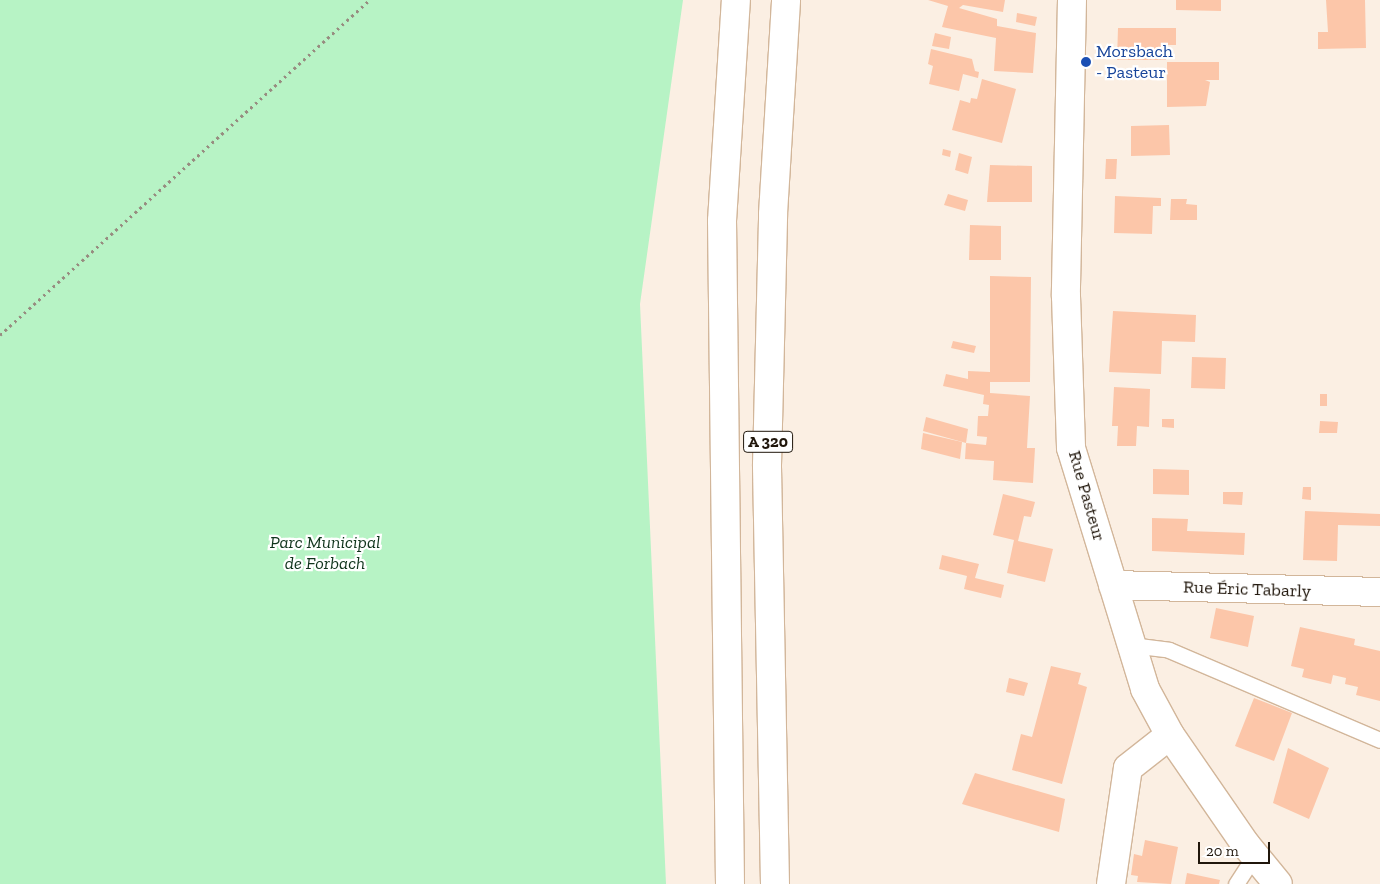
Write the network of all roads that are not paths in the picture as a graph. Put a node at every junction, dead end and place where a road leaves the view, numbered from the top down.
1 (736, 0) edge
2 (786, 0) edge
3 (1072, 0) edge
4 (1113, 585) junction
5 (1380, 592) edge
6 (1132, 645) junction
7 (1170, 735) junction
8 (1380, 740) edge
9 (1255, 856) junction
10 (730, 884) edge
11 (776, 884) edge
12 (1111, 884) edge
13 (1236, 884) edge
14 (1278, 884) edge

1 - 10 main road, A 320
2 - 11 main road, A 320
3 - 4 main road, Rue Pasteur
4 - 5 main road, Rue Éric Tabarly
4 - 6 main road, Rue Pasteur
6 - 7 main road, Rue Pasteur
6 - 8 lane
7 - 9 main road, Rue Pasteur
7 - 12 main road
9 - 13 lane
9 - 14 main road, Rue Pasteur

